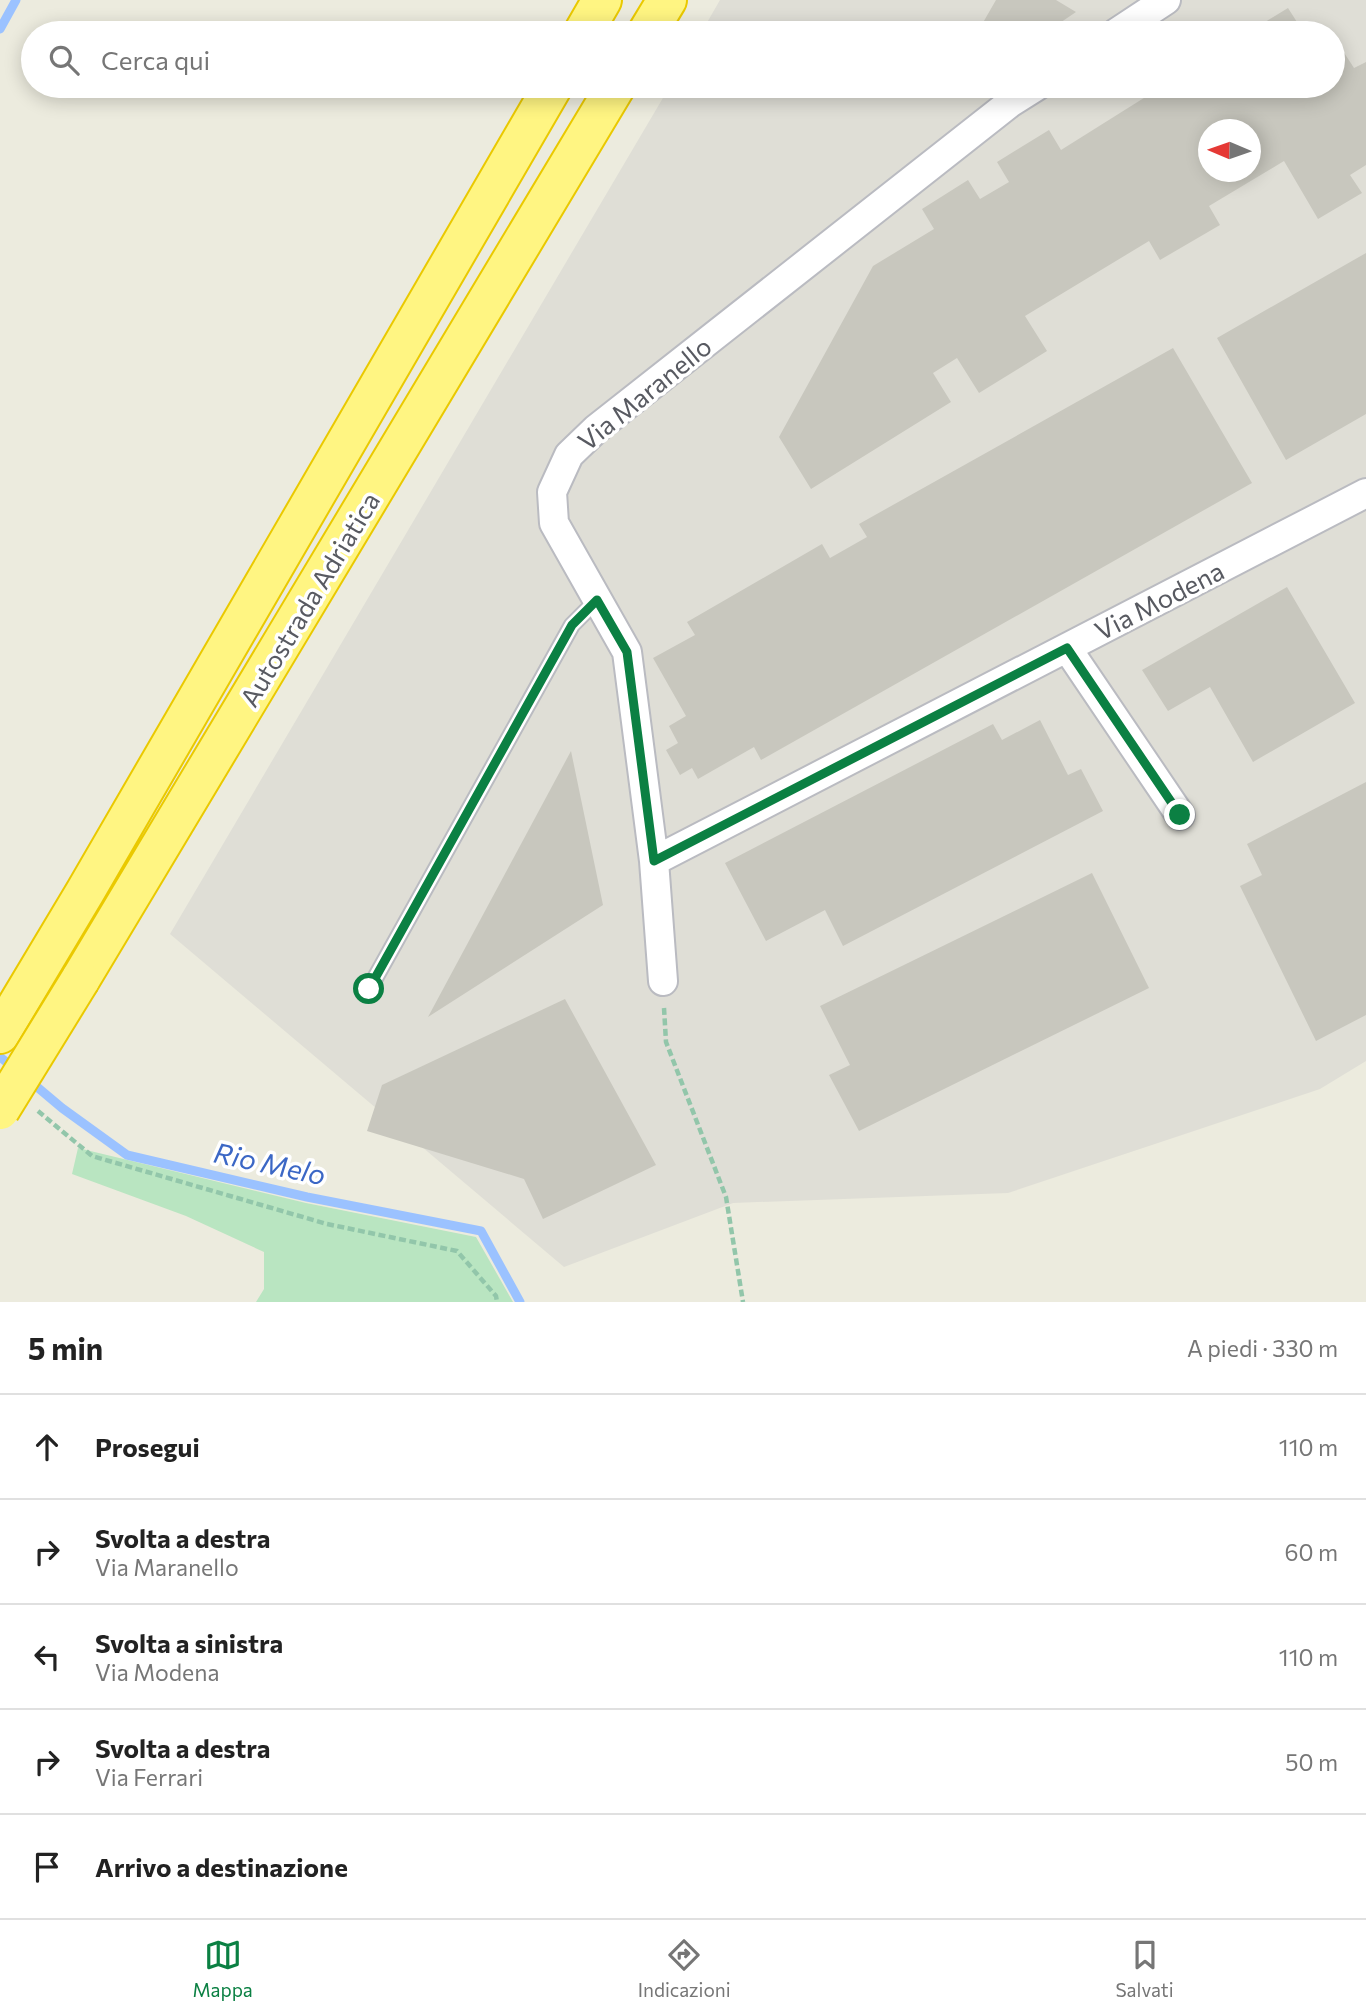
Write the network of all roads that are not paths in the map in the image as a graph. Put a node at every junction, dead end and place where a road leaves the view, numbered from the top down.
1 (602, 0) edge
2 (667, 0) edge
3 (1166, 0) edge
4 (590, 21) edge
5 (654, 21) edge
6 (1134, 21) edge
7 (545, 98) edge
8 (609, 98) edge
9 (1019, 98) edge
10 (1366, 493) edge
11 (597, 600) junction
12 (1067, 648) junction
13 (1180, 815) dead end
14 (654, 861) junction
15 (663, 981) road end
16 (369, 989) dead end
17 (0, 1034) edge
18 (15, 1107) edge

1 - 4 highway
2 - 5 highway
3 - 6 street
7 - 17 highway, Autostrada Adriatica
8 - 18 highway, Autostrada Adriatica, bridge
9 - 11 street, Via Maranello
10 - 12 street, Via Modena
11 - 14 street, Via Maranello
11 - 16 lane
12 - 13 street
12 - 14 street, Via Modena
14 - 15 street, Via Maranello

